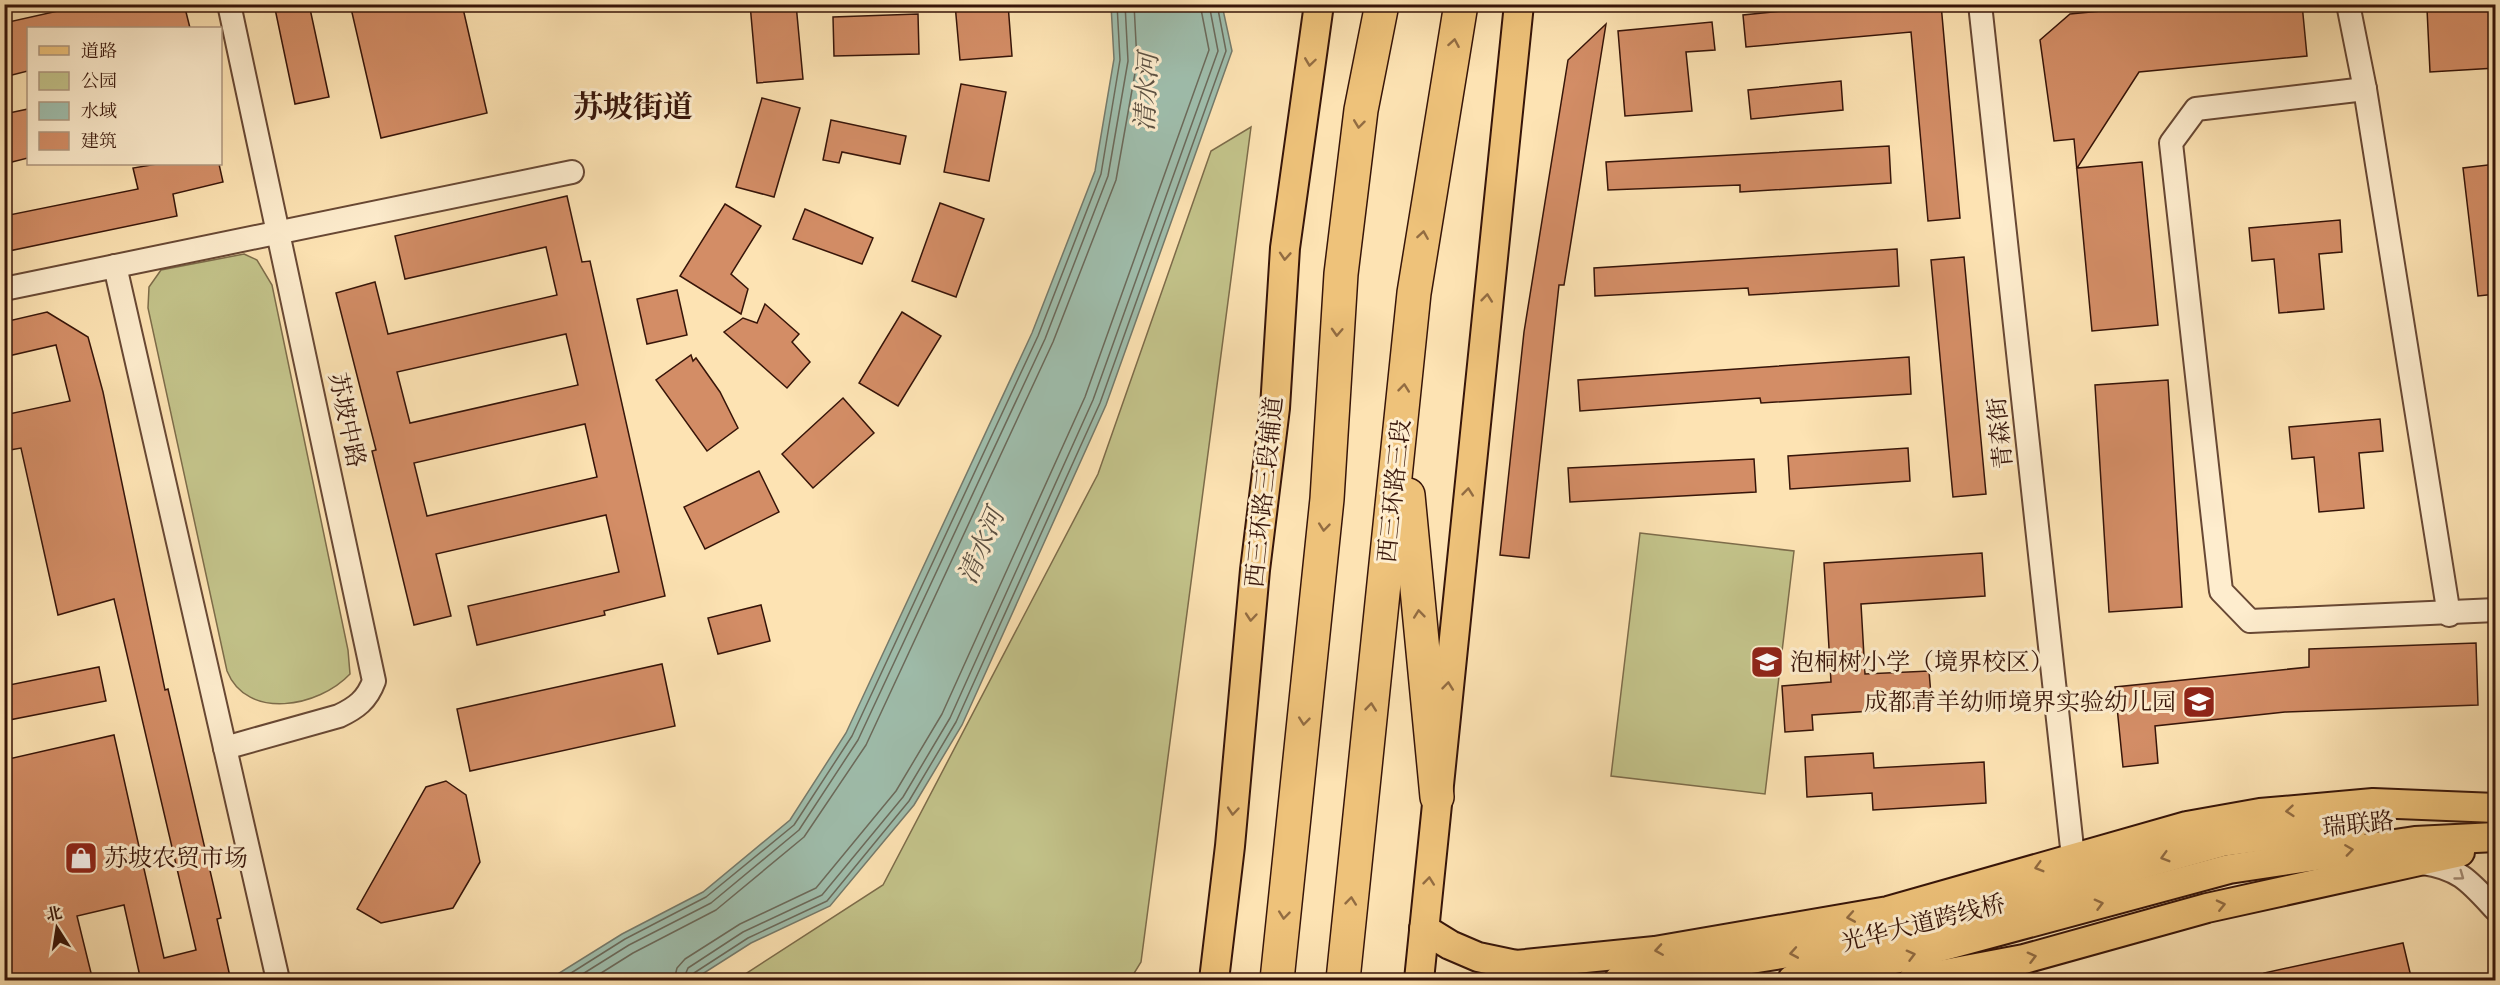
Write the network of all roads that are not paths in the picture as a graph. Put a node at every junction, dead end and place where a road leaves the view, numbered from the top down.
1 (229, 4) edge
2 (1319, 4) edge
3 (1382, 4) edge
4 (1461, 4) edge
5 (1519, 4) edge
6 (1980, 4) edge
7 (2348, 4) edge
8 (2365, 88) junction
9 (572, 172) dead end
10 (278, 233) junction
11 (115, 266) junction
12 (4, 289) edge
13 (1401, 423) junction
14 (2496, 610) edge
15 (2449, 615) junction
16 (225, 748) junction
17 (1437, 798) junction
18 (2496, 809) edge
19 (2496, 837) edge
20 (2222, 842) joint
21 (2496, 844) edge
22 (2073, 857) junction
23 (2415, 862) junction
24 (2229, 869) joint
25 (2496, 910) edge
26 (1424, 929) junction
27 (1515, 973) edge
28 (279, 981) edge
29 (1214, 981) edge
30 (1277, 981) edge
31 (1343, 981) edge
32 (1419, 981) edge
33 (1619, 981) edge
34 (1792, 981) edge
35 (1913, 981) edge

1 - 10 street, 苏坡中路
2 -> 29 main road, 西三环路三段辅道
3 -> 30 highway
13 -> 4 highway, 西三环路三段
17 -> 5 main road
6 - 22 street, 青森街
7 - 8 street
8 - 15 street
8 - 15 street
9 - 10 street
10 - 11 street
10 - 16 street, 苏坡中路
11 - 12 street
11 - 16 street
17 -> 13 highway
31 -> 13 highway, 西三环路三段
14 - 15 street
16 - 28 street
26 -> 17 main road
18 - 20 main road, 瑞联路
18 -> 22 main road
24 -> 19 main road, 瑞联路
20 -> 33 main road, 光华大道跨线桥
21 - 23 main road
22 -> 27 main road
23 -> 25 street
35 -> 23 main road
34 -> 24 main road, 光华大道跨线桥
26 - 27 main road
26 - 32 main road

